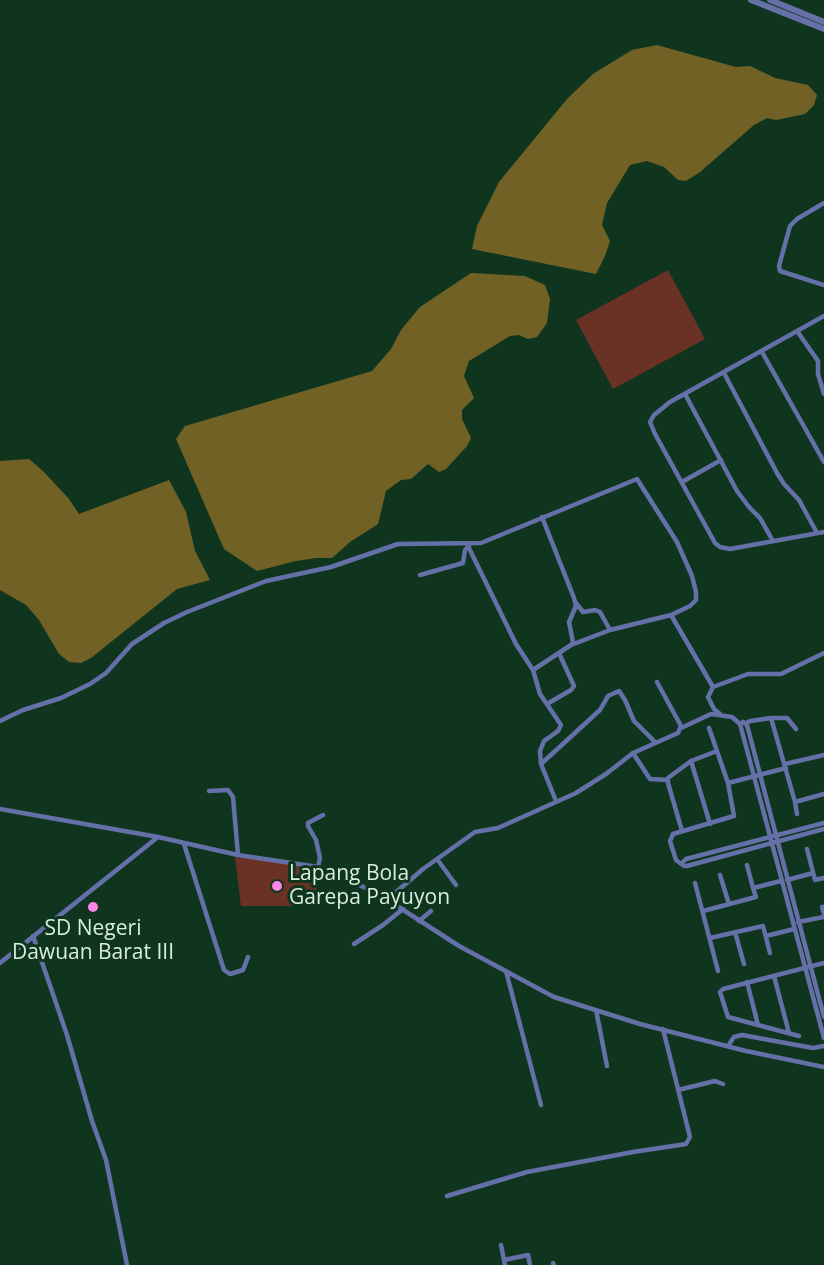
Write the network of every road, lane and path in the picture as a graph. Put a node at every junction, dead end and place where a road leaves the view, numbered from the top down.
1 (751, 0) edge
2 (770, 0) edge
3 (824, 22) edge
4 (824, 29) edge
5 (824, 203) edge
6 (824, 285) edge
7 (824, 316) edge
8 (797, 331) junction
9 (762, 352) junction
10 (724, 373) junction
11 (685, 394) junction
12 (824, 394) edge
13 (721, 460) junction
14 (824, 462) edge
15 (682, 482) junction
16 (542, 516) junction
17 (824, 532) edge
18 (817, 533) junction
19 (773, 541) junction
20 (468, 545) junction
21 (420, 575) dead end
22 (576, 603) junction
23 (670, 615) junction
24 (609, 630) junction
25 (571, 645) junction
26 (559, 653) junction
27 (824, 653) edge
28 (533, 670) junction
29 (657, 682) dead end
30 (713, 687) junction
31 (547, 704) junction
32 (720, 714) junction
33 (771, 718) junction
34 (0, 721) edge
35 (743, 724) junction
36 (681, 728) junction
37 (709, 728) dead end
38 (795, 729) dead end
39 (655, 742) junction
40 (717, 751) junction
41 (633, 753) junction
42 (824, 755) edge
43 (691, 761) junction
44 (541, 764) junction
45 (786, 766) junction
46 (757, 776) junction
47 (668, 780) junction
48 (728, 783) junction
49 (209, 791) dead end
50 (824, 794) edge
51 (556, 801) junction
52 (795, 802) junction
53 (0, 809) edge
54 (797, 814) dead end
55 (323, 815) dead end
56 (710, 824) junction
57 (822, 826) edge
58 (682, 831) junction
59 (788, 835) junction
60 (773, 836) junction
61 (158, 837) junction
62 (775, 843) junction
63 (184, 844) junction
64 (807, 849) dead end
65 (238, 855) junction
66 (437, 859) junction
67 (681, 864) junction
68 (747, 865) dead end
69 (318, 867) junction
70 (813, 873) junction
71 (720, 875) dead end
72 (824, 878) edge
73 (788, 880) junction
74 (781, 881) junction
75 (695, 883) dead end
76 (456, 885) dead end
77 (753, 888) junction
78 (388, 899) junction
79 (729, 904) junction
80 (824, 907) edge
81 (403, 909) junction
82 (431, 911) dead end
83 (703, 911) junction
84 (824, 915) edge
85 (419, 921) junction
86 (798, 922) junction
87 (795, 928) junction
88 (735, 932) junction
89 (33, 936) junction
90 (766, 936) junction
91 (710, 938) junction
92 (354, 944) dead end
93 (770, 953) dead end
94 (248, 957) dead end
95 (0, 963) edge
96 (824, 963) edge
97 (744, 964) dead end
98 (808, 967) junction
99 (506, 971) junction
100 (718, 971) dead end
101 (774, 976) junction
102 (747, 982) junction
103 (596, 1010) junction
104 (824, 1017) edge
105 (758, 1025) junction
106 (663, 1029) junction
107 (789, 1033) junction
108 (799, 1036) dead end
109 (824, 1038) edge
110 (728, 1046) junction
111 (824, 1046) edge
112 (607, 1066) dead end
113 (824, 1067) edge
114 (723, 1084) dead end
115 (678, 1090) junction
116 (541, 1105) dead end
117 (447, 1196) dead end
118 (501, 1245) dead end
119 (504, 1262) edge
120 (127, 1265) edge
121 (530, 1265) edge

1 - 4 street
2 - 3 street
5 - 6 street
7 - 8 street
8 - 9 street
8 - 12 street
9 - 10 street
9 - 14 street
10 - 11 street
10 - 18 street
11 - 13 street
11 - 15 street
13 - 15 street
13 - 19 street
15 - 19 street
16 - 20 street
16 - 22 street
16 - 23 street
17 - 18 street
18 - 19 street
20 - 21 street
20 - 28 street
20 - 34 street
22 - 24 street
22 - 25 street
23 - 24 street
23 - 30 street
24 - 25 street
25 - 26 street
26 - 28 street
26 - 31 street
27 - 30 street
28 - 31 street
29 - 36 street
30 - 32 street
31 - 44 street
32 - 35 street
32 - 36 street
33 - 35 street
33 - 38 street
33 - 45 street
35 - 46 street
36 - 39 street
37 - 40 street
39 - 41 street
39 - 44 street
40 - 43 street
40 - 48 street
41 - 47 street
41 - 51 street
42 - 45 street
43 - 47 street
43 - 56 street
44 - 51 street
45 - 46 street
45 - 52 street
46 - 48 street
46 - 60 street
47 - 58 street
48 - 56 street
49 - 65 street
50 - 52 street
51 - 66 street
52 - 54 street
53 - 61 street
55 - 69 street
56 - 58 street
57 - 59 street
58 - 67 street
59 - 60 street
59 - 62 street
60 - 62 street
60 - 67 street
61 - 63 street
61 - 89 street
62 - 67 street
62 - 73 street
62 - 74 street
63 - 65 street
63 - 94 street
64 - 70 street
65 - 69 street
66 - 76 street
66 - 78 street
68 - 77 street
69 - 78 street
70 - 72 street
70 - 73 street
71 - 79 street
73 - 86 street
74 - 77 street
74 - 87 street
75 - 83 street
77 - 79 street
78 - 81 street
79 - 83 street
80 - 84 street
81 - 85 street
81 - 92 street
82 - 85 street
83 - 91 street
84 - 86 street
85 - 99 street
86 - 98 street
87 - 90 street
87 - 98 street
88 - 90 street
88 - 91 street
88 - 97 street
89 - 95 street
89 - 120 street
90 - 93 street
91 - 100 street
96 - 98 street
98 - 101 street
98 - 104 street
98 - 109 street
99 - 103 street
99 - 116 street
101 - 102 street
101 - 107 street
102 - 105 street
102 - 105 street
103 - 106 street
103 - 112 street
105 - 107 street
106 - 110 street
106 - 115 street
107 - 108 street
110 - 111 street
110 - 113 street
114 - 115 street
115 - 117 street
118 - 119 street
119 - 121 street

